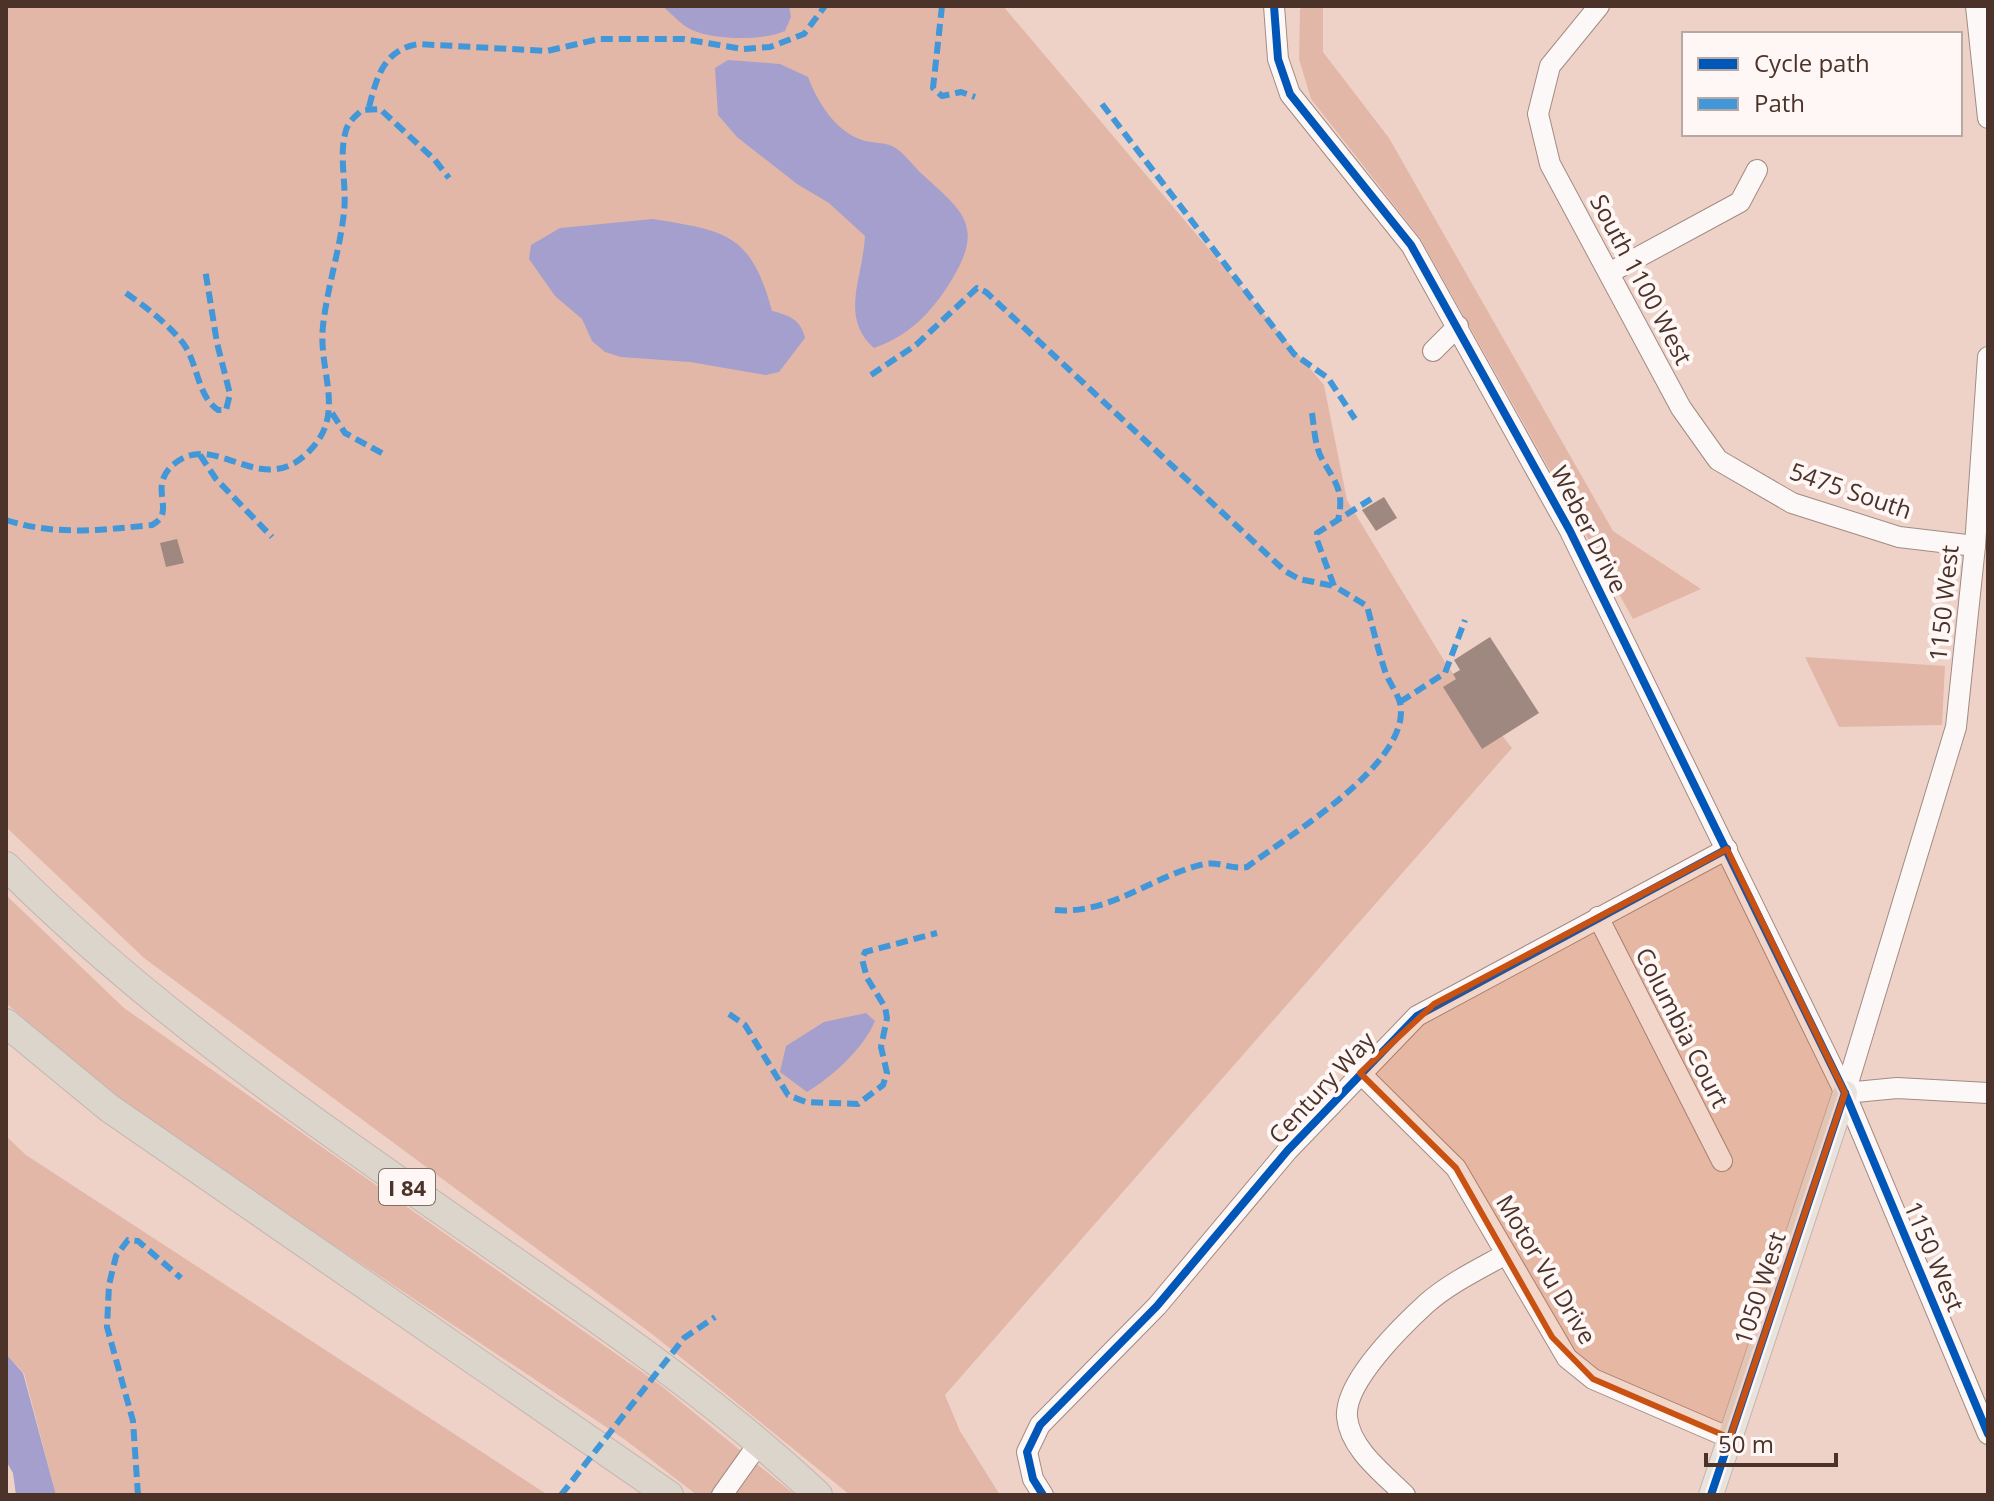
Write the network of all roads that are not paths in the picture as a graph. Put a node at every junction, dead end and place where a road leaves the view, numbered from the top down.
1 (1274, 6) edge
2 (1599, 6) edge
3 (1976, 6) edge
4 (1988, 118) edge
5 (1757, 170) dead end
6 (1609, 273) junction
7 (1454, 329) junction
8 (1433, 351) dead end
9 (1988, 357) edge
10 (1987, 407) edge
11 (1718, 460) joint
12 (1975, 546) junction
13 (1727, 849) junction
14 (6, 866) edge
15 (1598, 917) junction
16 (6, 1023) edge
17 (1360, 1073) junction
18 (1845, 1093) junction
19 (1988, 1093) edge
20 (1722, 1161) dead end
21 (1506, 1254) junction
22 (1988, 1434) edge
23 (1730, 1438) junction
24 (759, 1443) junction
25 (669, 1495) edge
26 (722, 1495) edge
27 (818, 1495) edge
28 (1043, 1495) edge
29 (1405, 1495) edge
30 (1711, 1495) edge

1 - 7 street, Weber Drive
2 - 6 street, South 1100 West
3 - 4 street
5 - 6 street
6 - 11 street, South 1100 West
7 - 8 street
7 - 13 street, Weber Drive
9 - 10 street, 1150 West
10 - 12 street, 1150 West
11 - 12 street, 5475 South
12 - 18 street, 1150 West
13 - 15 street, Century Way
13 - 18 street, Weber Drive
14 - 24 highway, I 84
15 - 17 street, Century Way
15 - 20 street, Columbia Court
16 - 25 highway
17 - 21 street, Motor Vu Drive
17 - 28 street, Century Way
18 - 19 street
18 - 22 street, 1150 West
18 - 23 main road, 1050 West
21 - 23 street, Motor Vu Drive
21 - 29 street
23 - 30 main road, 1050 West
24 - 26 street
24 - 27 highway, I 84

